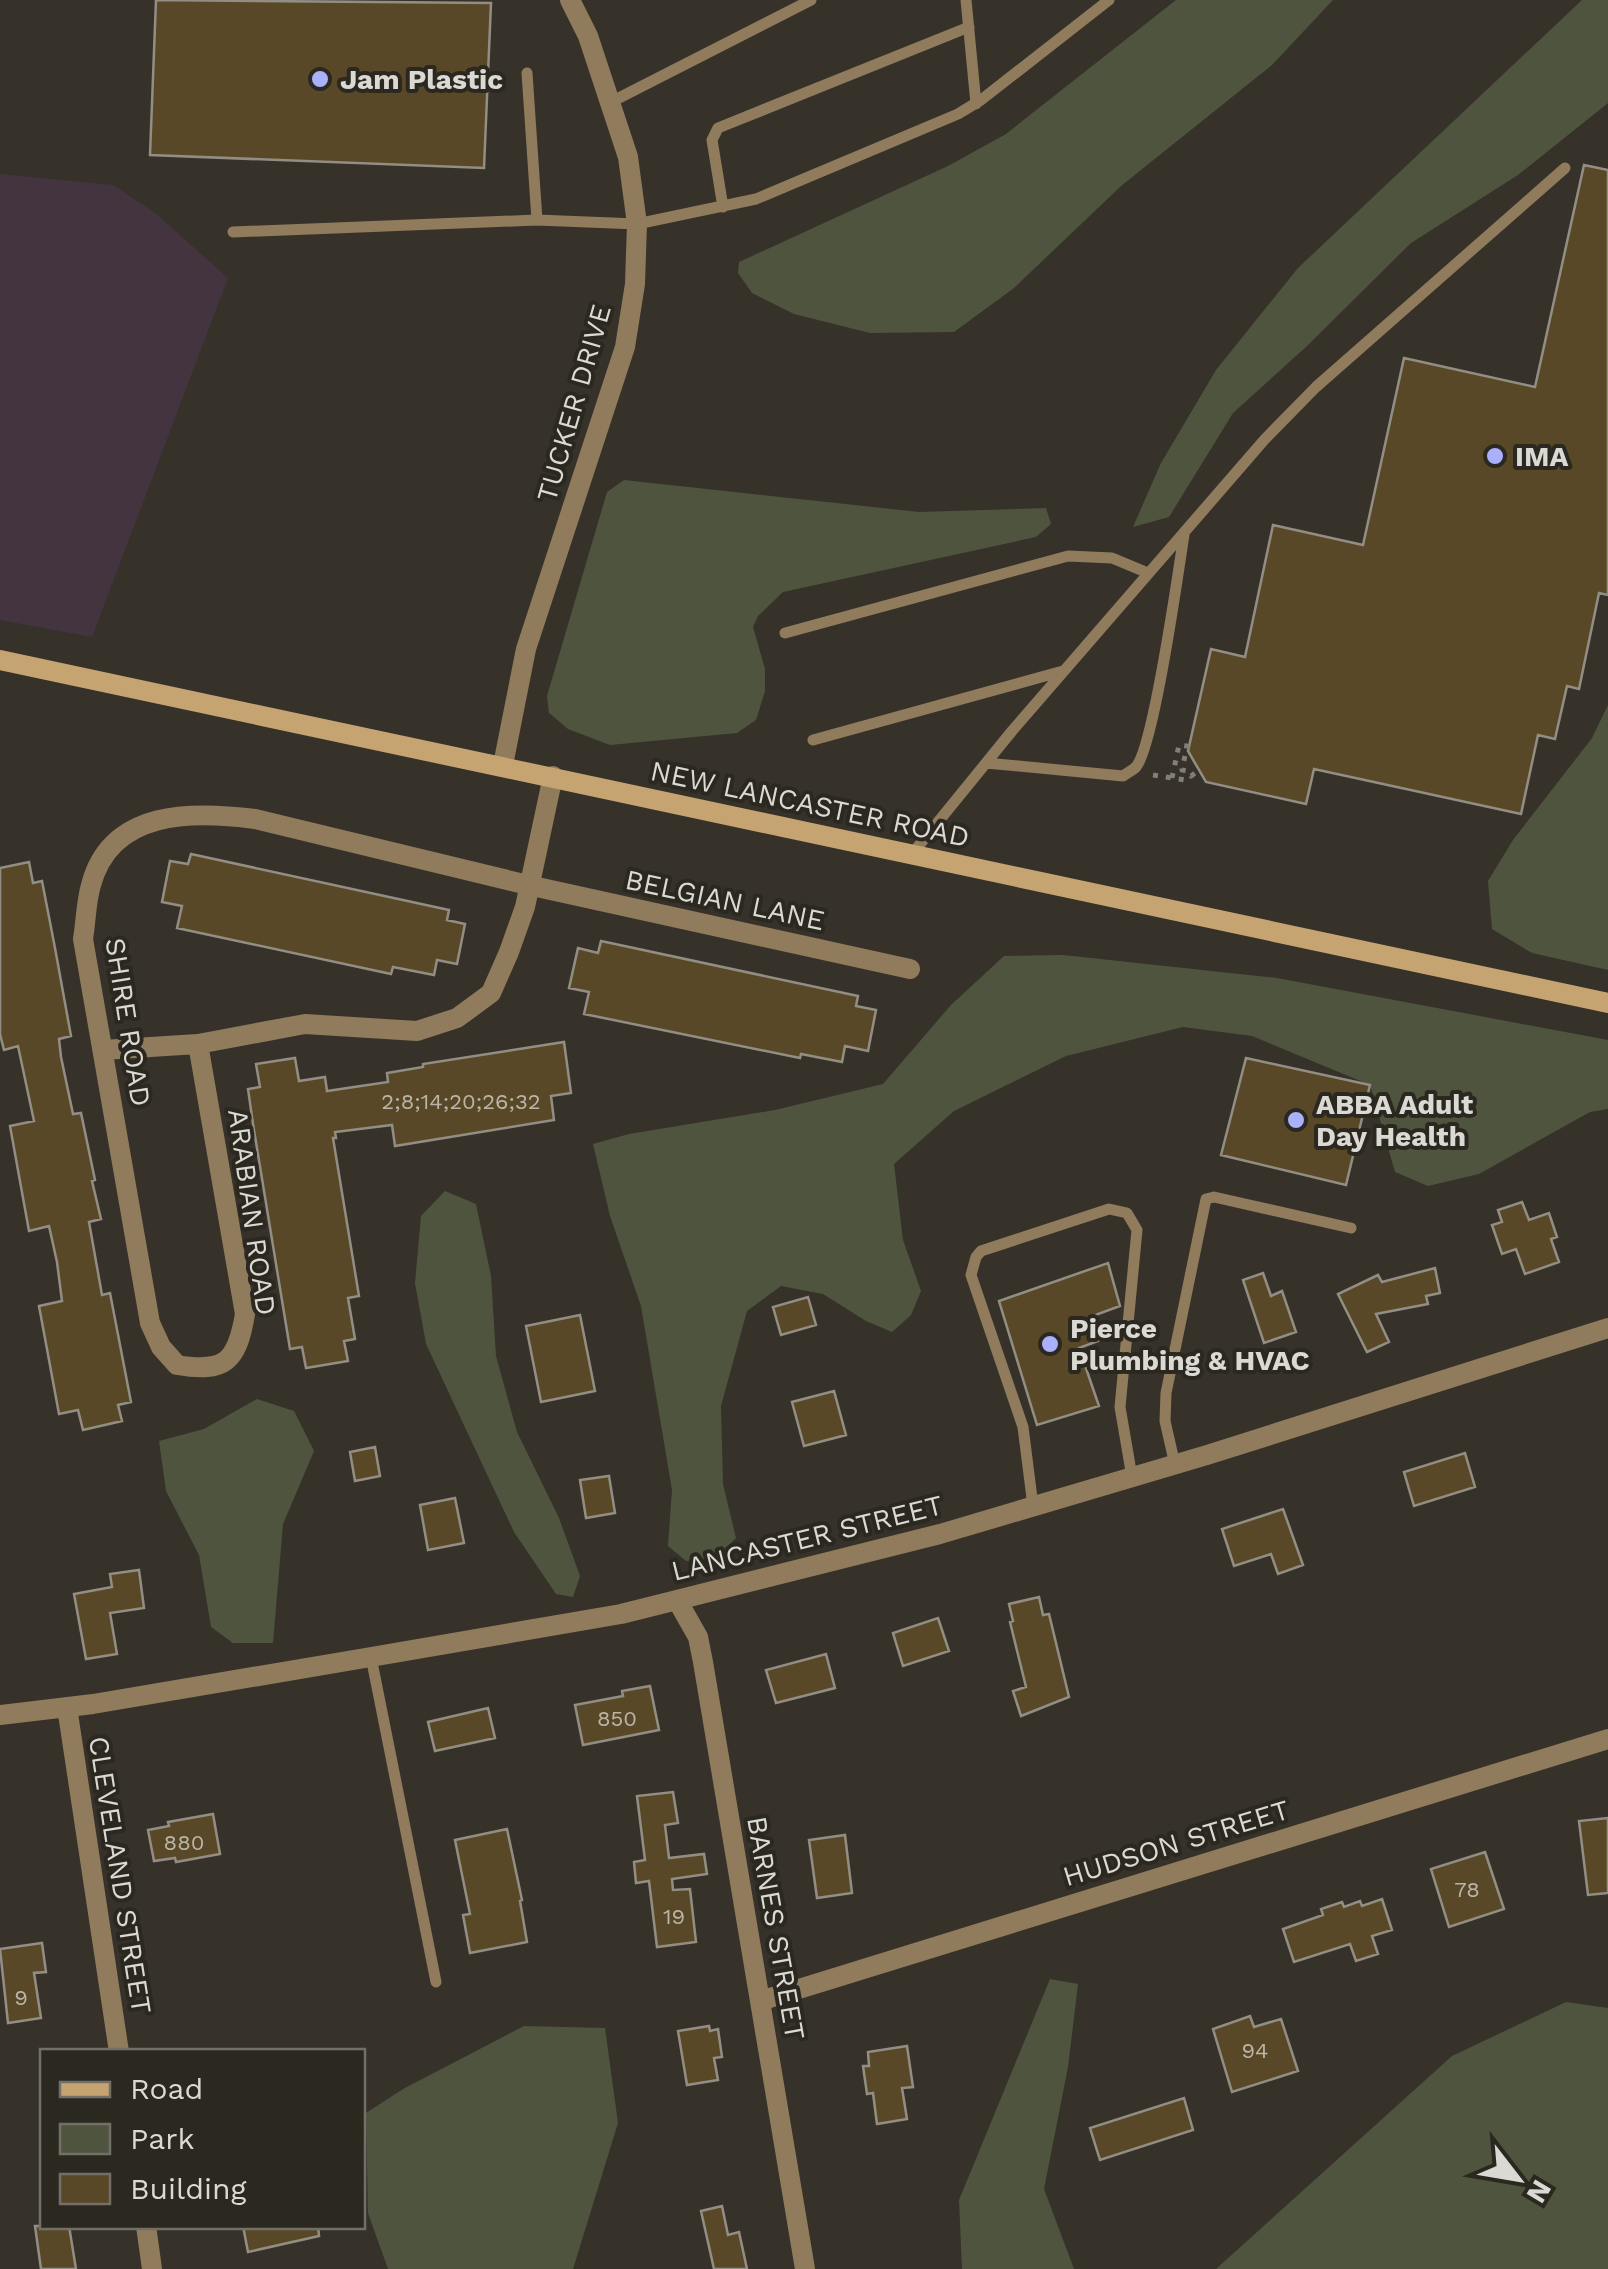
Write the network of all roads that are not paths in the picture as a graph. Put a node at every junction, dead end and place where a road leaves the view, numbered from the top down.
1 (570, 0) edge
2 (812, 0) edge
3 (966, 0) edge
4 (1109, 0) edge
5 (969, 26) junction
6 (526, 73) dead end
7 (611, 102) junction
8 (976, 104) junction
9 (1564, 168) dead end
10 (723, 207) junction
11 (538, 220) junction
12 (637, 224) junction
13 (233, 232) dead end
14 (1185, 531) junction
15 (1148, 574) junction
16 (785, 633) dead end
17 (0, 660) edge
18 (1064, 671) junction
19 (813, 740) dead end
20 (986, 762) junction
21 (503, 765) junction
22 (552, 776) junction
23 (912, 854) junction
24 (528, 885) junction
25 (910, 969) dead end
26 (1608, 1002) edge
27 (198, 1044) junction
28 (104, 1050) junction
29 (1350, 1228) dead end
30 (1608, 1328) edge
31 (206, 1370) joint
32 (1175, 1464) junction
33 (1132, 1477) junction
34 (1033, 1506) junction
35 (677, 1600) junction
36 (372, 1657) junction
37 (67, 1707) junction
38 (0, 1714) edge
39 (1608, 1739) edge
40 (436, 1982) dead end
41 (760, 2001) junction
42 (119, 2049) edge
43 (146, 2229) edge
44 (152, 2269) edge
45 (805, 2269) edge

1 - 7 street, TUCKER DRIVE
2 - 7 lane
3 - 5 lane
4 - 8 lane
5 - 8 lane
5 - 10 lane
6 - 11 lane
7 - 12 street, TUCKER DRIVE
8 - 10 lane
9 - 14 lane
10 - 12 lane
11 - 12 lane
11 - 13 lane
12 - 21 street, TUCKER DRIVE
14 - 15 lane
14 - 20 lane
15 - 16 lane
15 - 18 lane
17 - 21 main road, NEW LANCASTER ROAD
18 - 19 lane
18 - 20 lane
20 - 23 lane
21 - 22 main road, NEW LANCASTER ROAD
22 - 23 main road, NEW LANCASTER ROAD
22 - 24 street
23 - 26 main road, NEW LANCASTER ROAD
24 - 25 street, BELGIAN LANE
24 - 27 street
24 - 28 street, SHIRE ROAD
27 - 28 street
27 - 31 street, ARABIAN ROAD
28 - 31 street, SHIRE ROAD
29 - 32 lane
30 - 32 street, LANCASTER STREET
32 - 33 street, LANCASTER STREET
33 - 34 street, LANCASTER STREET
33 - 34 lane
34 - 35 street, LANCASTER STREET
35 - 36 street, LANCASTER STREET
35 - 41 street, BARNES STREET
36 - 37 street, LANCASTER STREET
36 - 40 lane
37 - 38 street, LANCASTER STREET
37 - 42 street, CLEVELAND STREET
39 - 41 street, HUDSON STREET
41 - 45 street, BARNES STREET
43 - 44 street

